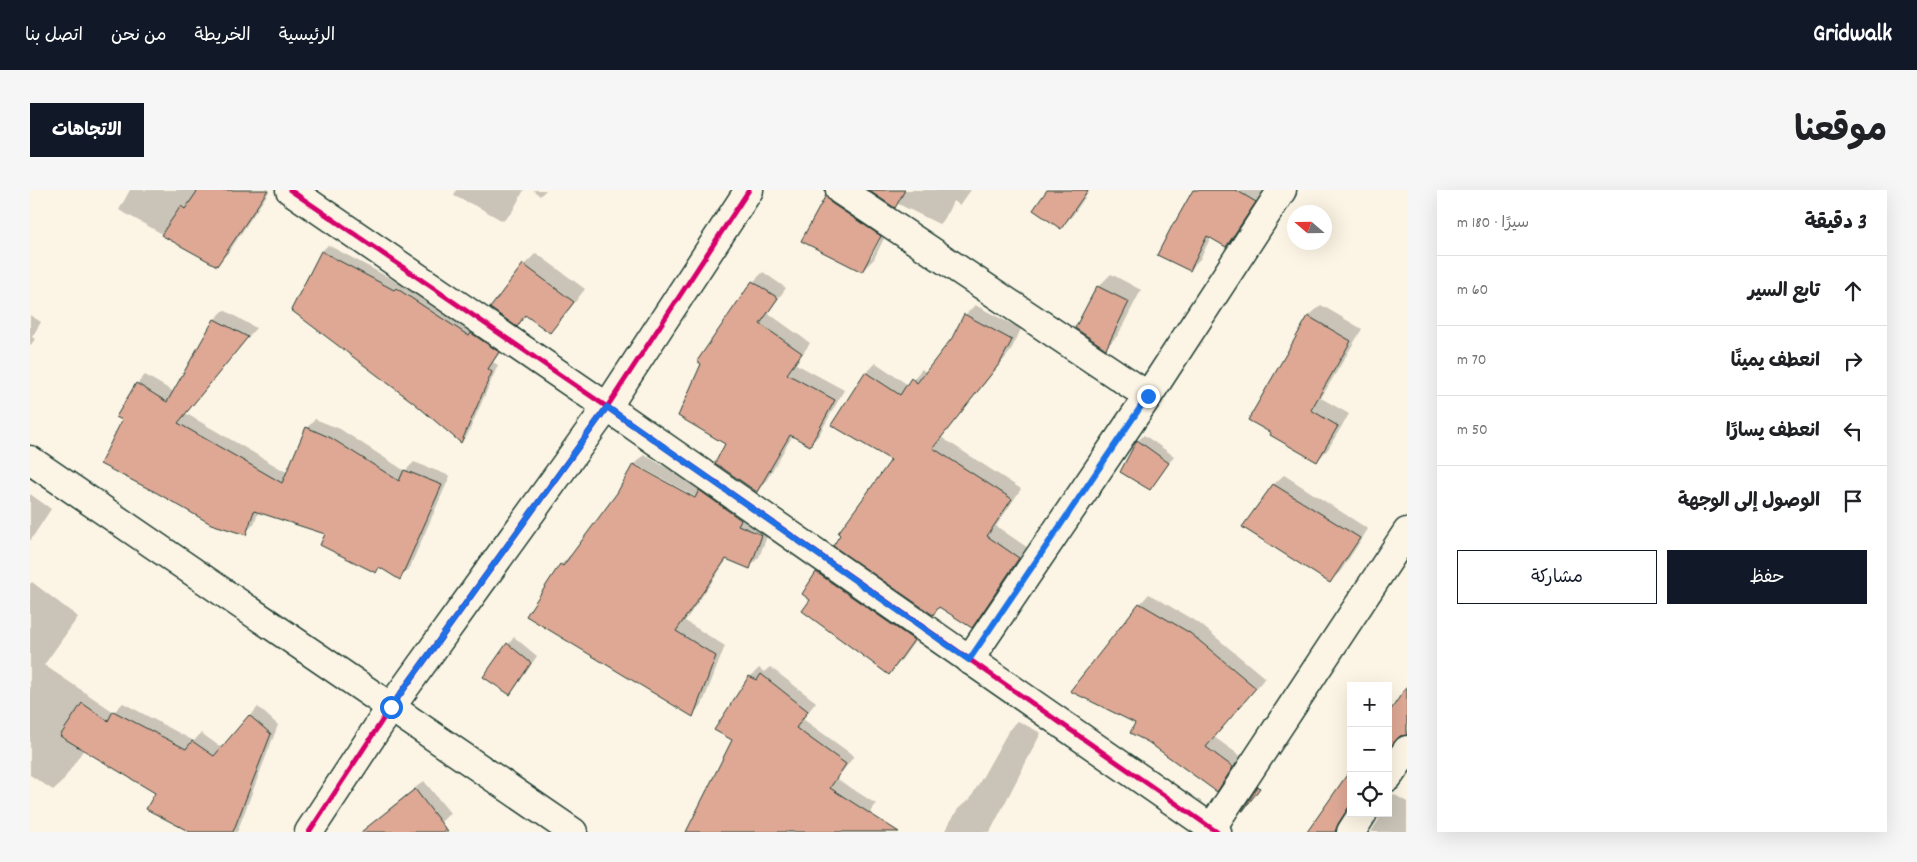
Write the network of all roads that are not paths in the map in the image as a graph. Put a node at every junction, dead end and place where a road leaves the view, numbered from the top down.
1 (290, 190) edge
2 (750, 190) edge
3 (840, 190) edge
4 (1282, 190) edge
5 (1148, 396) junction
6 (607, 407) junction
7 (30, 460) edge
8 (1407, 532) edge
9 (969, 660) junction
10 (391, 707) junction
11 (1407, 750) edge
12 (1392, 772) edge
13 (1360, 817) edge
14 (1212, 831) edge
15 (309, 832) edge
16 (573, 832) edge
17 (1350, 832) edge

1 - 6 street
2 - 6 street
3 - 5 street
4 - 5 street
5 - 9 street
6 - 9 street
6 - 10 street
7 - 10 street
8 - 14 street
9 - 14 street
10 - 15 street
10 - 16 street
11 - 12 street
13 - 17 street

